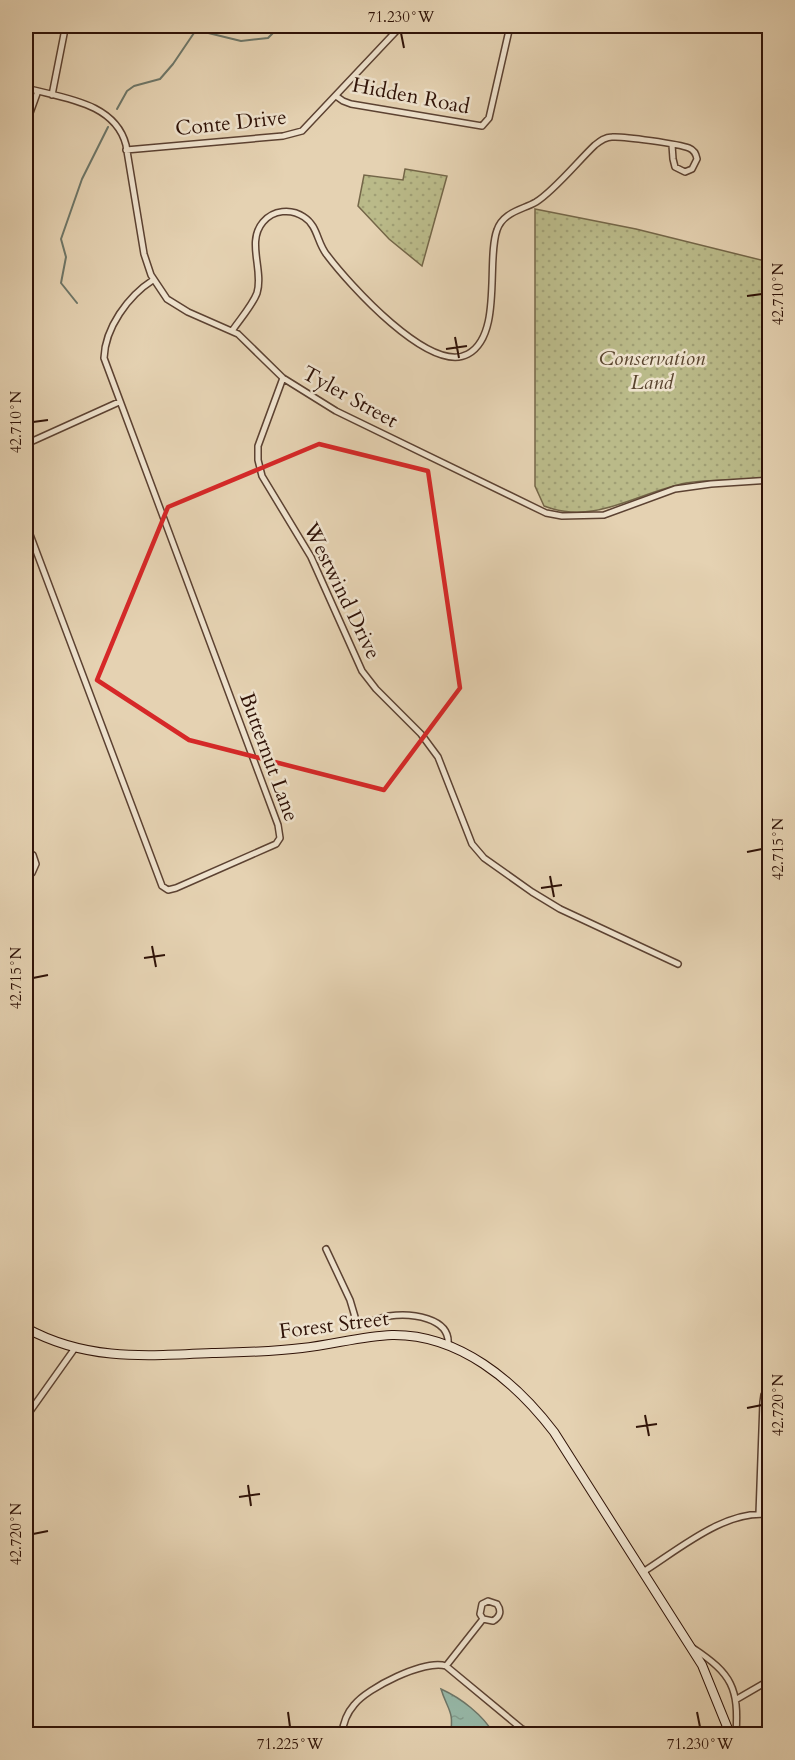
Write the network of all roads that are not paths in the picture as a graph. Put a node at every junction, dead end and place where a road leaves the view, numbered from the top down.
1 (401, 26) edge
2 (510, 26) edge
3 (64, 34) dead end
4 (26, 88) edge
5 (38, 91) junction
6 (52, 95) junction
7 (336, 96) junction
8 (26, 124) edge
9 (672, 145) junction
10 (126, 150) junction
11 (153, 280) junction
12 (232, 331) junction
13 (283, 378) junction
14 (119, 402) junction
15 (26, 444) edge
16 (770, 480) edge
17 (26, 524) edge
18 (26, 852) edge
19 (26, 876) edge
20 (678, 964) dead end
21 (327, 1249) dead end
22 (358, 1327) junction
23 (26, 1328) edge
24 (361, 1338) junction
25 (448, 1345) junction
26 (75, 1348) junction
27 (770, 1386) edge
28 (26, 1417) edge
29 (759, 1514) junction
30 (770, 1515) edge
31 (643, 1572) junction
32 (483, 1619) dead end
33 (691, 1647) junction
34 (446, 1666) junction
35 (770, 1680) edge
36 (736, 1699) junction
37 (342, 1734) edge
38 (551, 1734) edge
39 (730, 1734) edge
40 (736, 1734) edge

1 - 7 street, Conte Drive
2 - 7 street, Hidden Road
3 - 6 street
4 - 5 street, Tyler Street
5 - 6 street, Tyler Street
5 - 8 street
6 - 10 street, Tyler Street
7 - 10 street, Conte Drive
9 - 9 street
9 - 12 street
10 - 11 street, Tyler Street
11 - 12 street, Tyler Street
11 - 14 street, Butternut Lane
12 - 13 street, Tyler Street
13 - 16 street, Tyler Street
13 - 20 street, Westwind Drive
14 - 15 street
14 - 17 street, Butternut Lane
18 - 19 street
21 - 22 street
22 - 24 street
22 - 25 street
23 - 26 street, Forest Street
24 - 25 street, Forest Street
24 - 26 street, Forest Street
25 - 31 street, Forest Street
26 - 28 street
27 - 29 street
29 - 30 street
29 - 31 street
31 - 33 street, Forest Street
32 - 34 street
33 - 36 street
33 - 39 street, Forest Street
34 - 37 street
34 - 38 street
35 - 36 street
36 - 40 street

